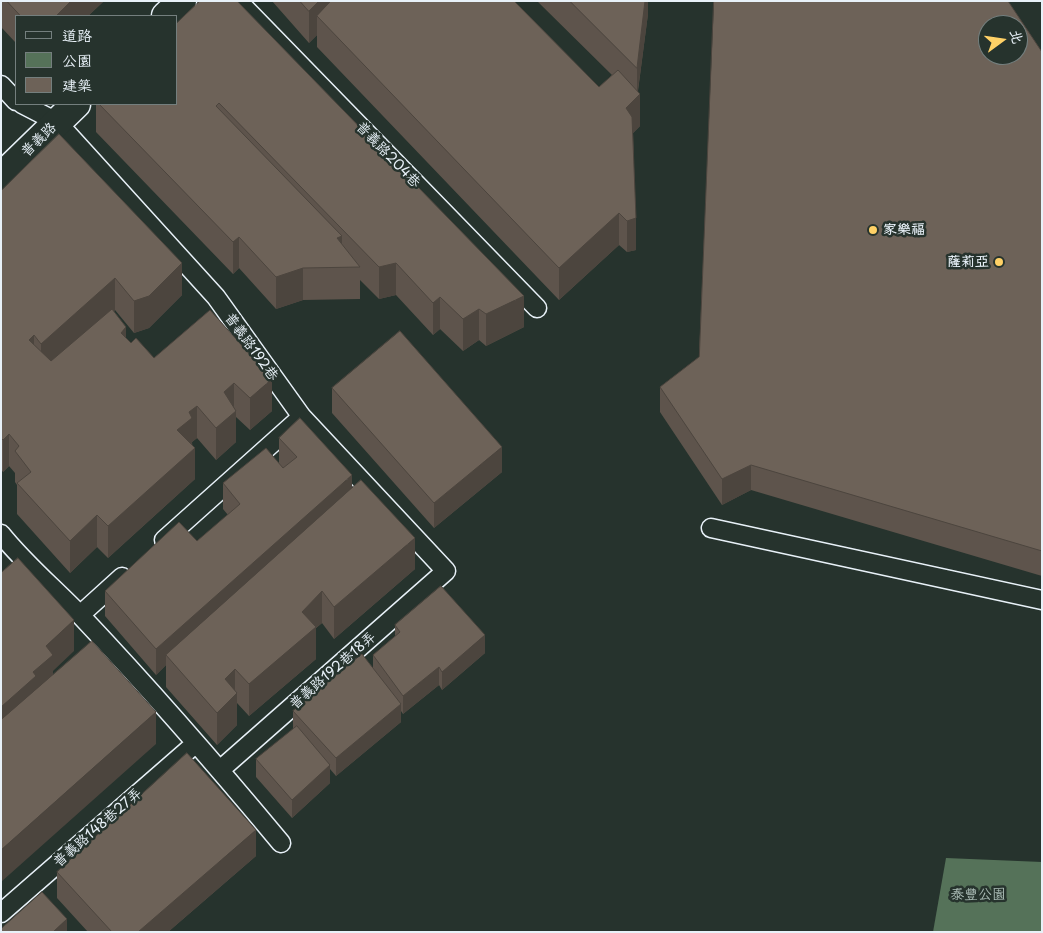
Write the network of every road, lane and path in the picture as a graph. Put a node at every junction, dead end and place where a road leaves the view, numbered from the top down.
1 (182, 1) edge
2 (238, 1) edge
3 (167, 15) edge
4 (1, 85) edge
5 (15, 100) edge
6 (27, 105) edge
7 (67, 113) edge
8 (1, 177) edge
9 (537, 308) dead end
10 (302, 417) junction
11 (711, 528) dead end
12 (1, 534) edge
13 (154, 549) edge
14 (132, 568) edge
15 (446, 572) joint
16 (1042, 600) edge
17 (80, 615) junction
18 (195, 744) junction
19 (220, 770) junction
20 (281, 843) dead end
21 (1, 913) edge

1 - 3 street
2 - 9 lane, 普義路204巷
4 - 5 lane
6 - 7 lane
7 - 8 street, 普義路
7 - 10 lane, 普義路192巷
10 - 13 lane
10 - 15 lane, 普義路192巷
11 - 16 lane
12 - 17 lane
14 - 17 lane
15 - 19 lane, 普義路192巷18弄
17 - 18 lane
18 - 19 lane
18 - 21 lane, 普義路148巷27弄
19 - 20 lane

